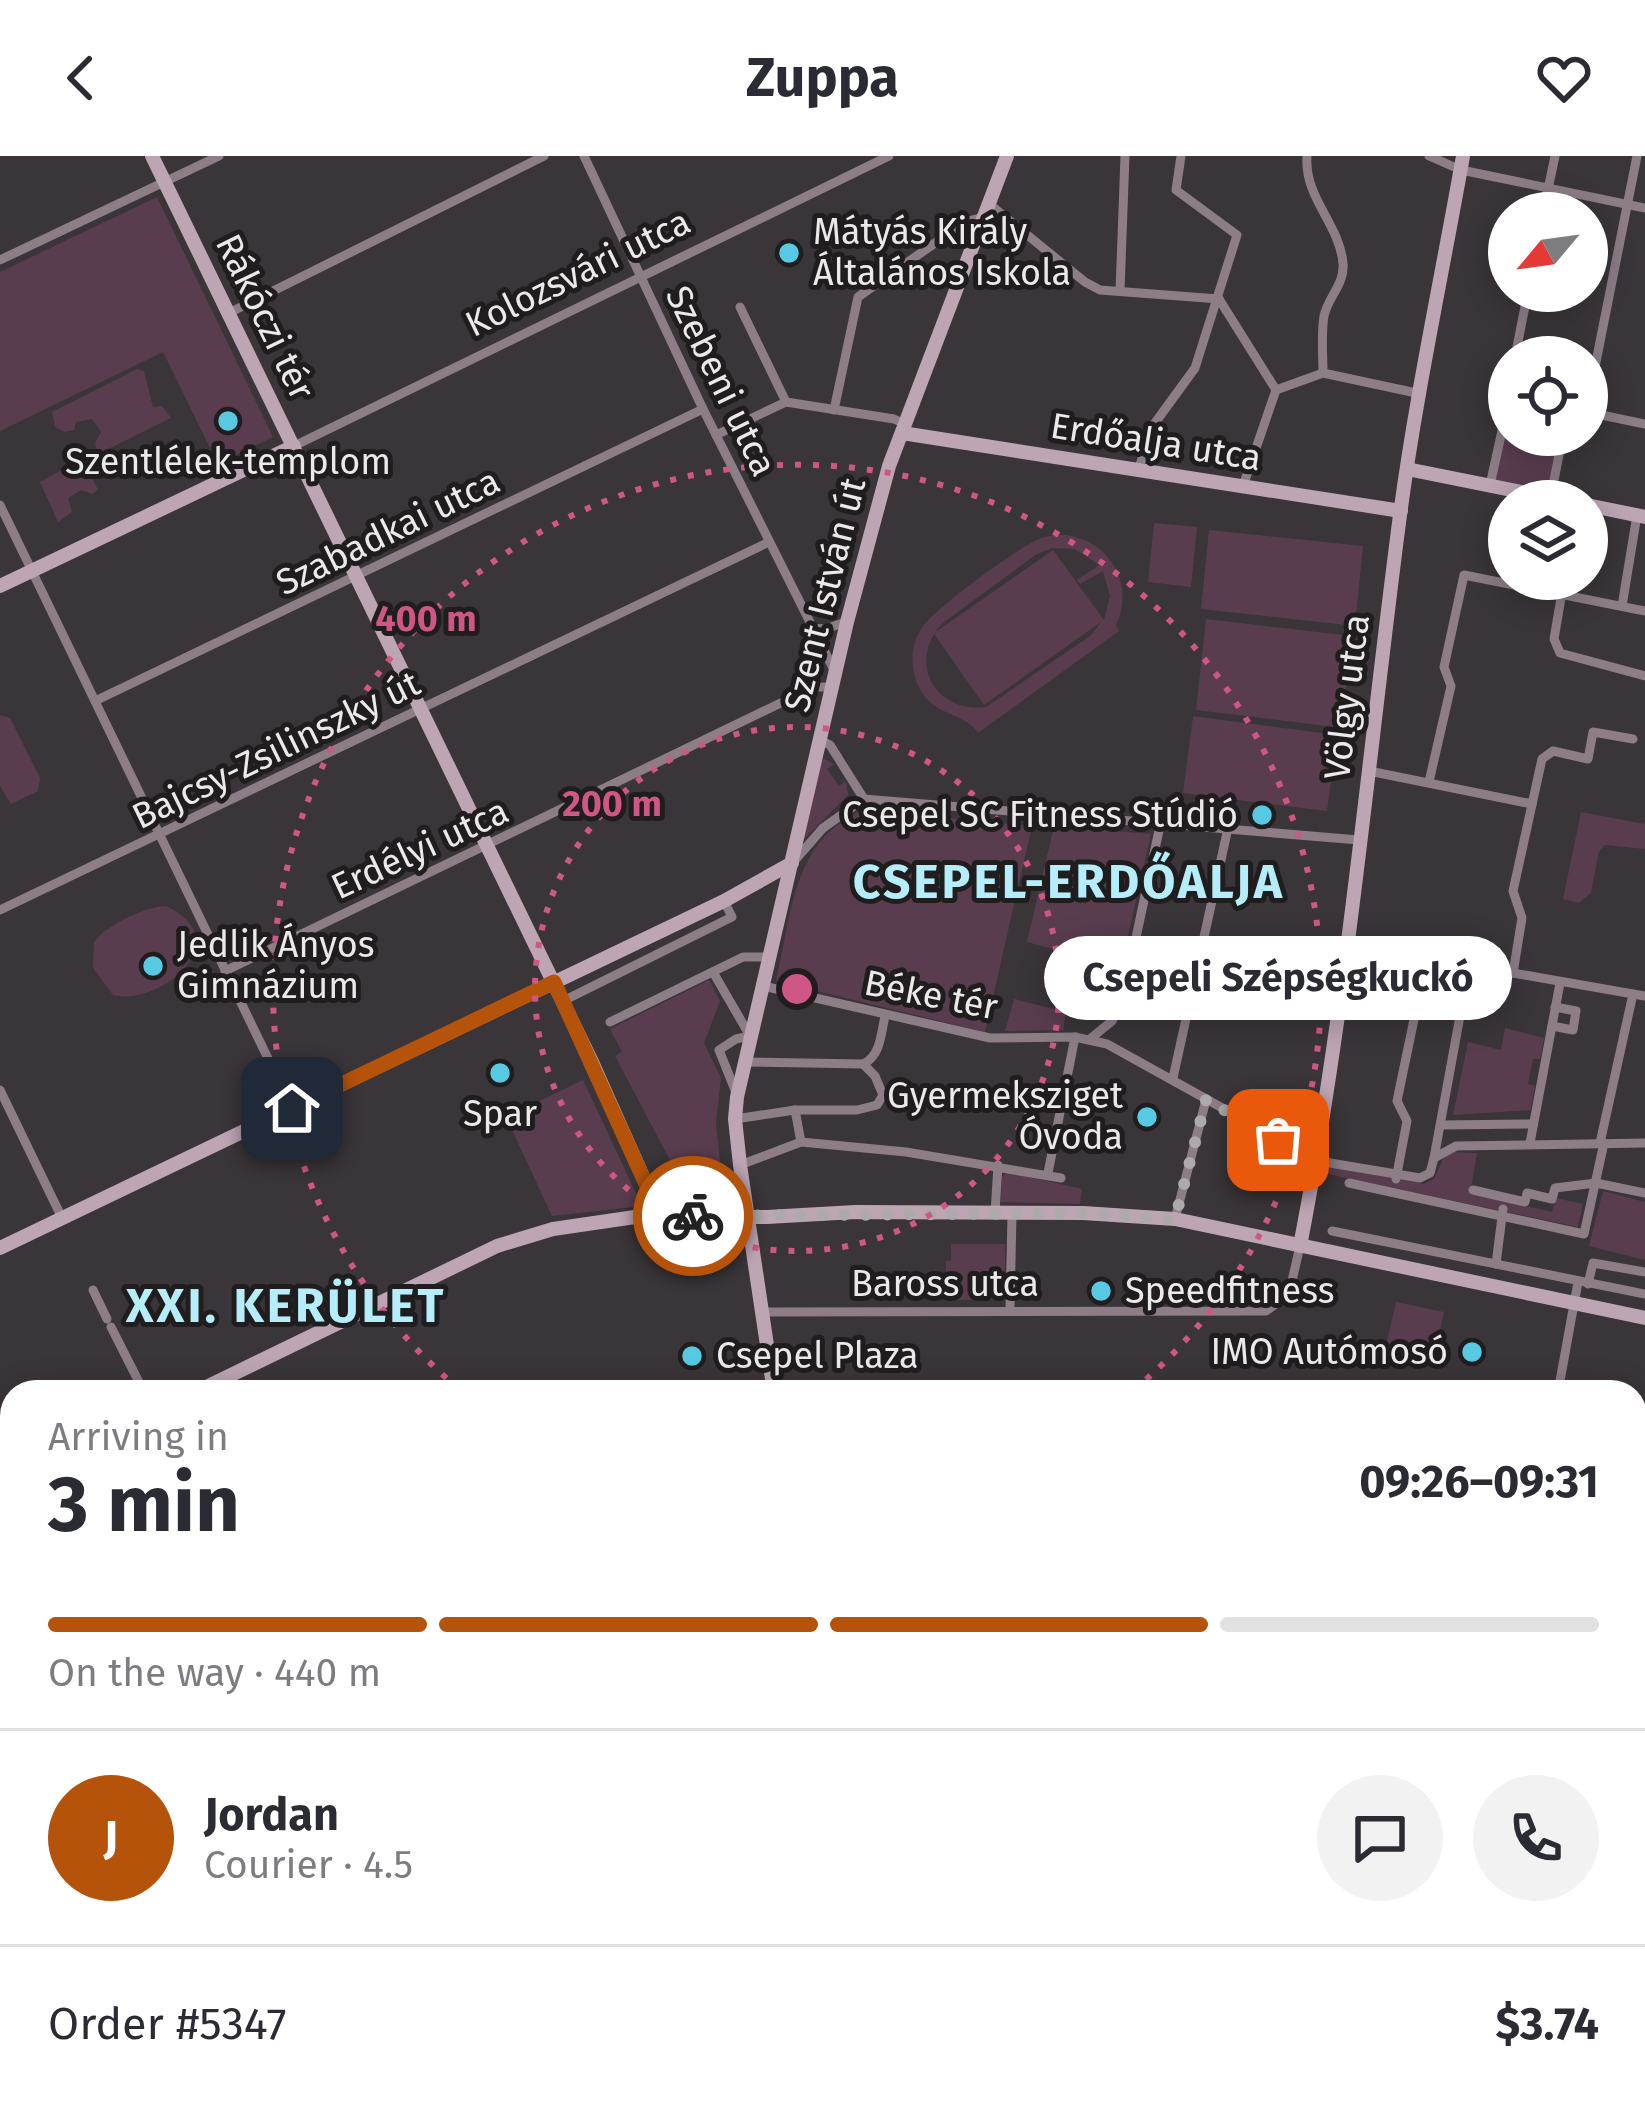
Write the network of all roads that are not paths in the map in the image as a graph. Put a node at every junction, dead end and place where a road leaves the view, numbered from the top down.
1 (152, 156) edge
2 (219, 156) edge
3 (544, 156) edge
4 (584, 156) edge
5 (889, 156) edge
6 (1006, 156) edge
7 (1125, 156) edge
8 (1181, 156) edge
9 (1307, 156) edge
10 (1429, 156) edge
11 (1555, 156) edge
12 (1637, 156) edge
13 (1462, 163) edge
14 (165, 182) junction
15 (1548, 186) junction
16 (1547, 192) edge
17 (1626, 204) junction
18 (1645, 208) edge
19 (985, 210) junction
20 (0, 260) edge
21 (640, 276) junction
22 (1120, 291) junction
23 (1219, 299) junction
24 (740, 307) dead end
25 (230, 314) junction
26 (1601, 336) edge
27 (1323, 373) junction
28 (1276, 390) junction
29 (1421, 394) junction
30 (786, 402) junction
31 (703, 409) junction
32 (834, 410) junction
33 (1608, 415) edge
34 (1645, 424) edge
35 (903, 429) junction
36 (716, 436) junction
37 (294, 446) junction
38 (1139, 468) junction
39 (1407, 469) junction
40 (1488, 485) edge
41 (1243, 487) junction
42 (0, 505) edge
43 (1608, 509) edge
44 (1401, 511) junction
45 (1641, 516) edge
46 (769, 542) junction
47 (32, 571) junction
48 (1488, 577) edge
49 (358, 578) junction
50 (0, 586) edge
51 (1561, 600) edge
52 (1596, 600) edge
53 (1622, 606) junction
54 (1645, 611) edge
55 (847, 622) junction
56 (811, 628) junction
57 (1645, 676) edge
58 (833, 679) junction
59 (95, 701) junction
60 (422, 710) junction
61 (1634, 739) dead end
62 (820, 740) junction
63 (840, 760) junction
64 (814, 763) junction
65 (1369, 771) junction
66 (1429, 782) junction
67 (863, 799) junction
68 (1532, 804) junction
69 (1161, 821) junction
70 (1228, 828) junction
71 (160, 835) junction
72 (1359, 839) junction
73 (489, 847) junction
74 (792, 863) junction
75 (747, 890) junction
76 (724, 901) junction
77 (0, 910) edge
78 (781, 914) junction
79 (770, 957) junction
80 (225, 971) junction
81 (713, 972) junction
82 (1513, 973) junction
83 (554, 982) junction
84 (1560, 982) junction
85 (763, 986) junction
86 (1639, 995) edge
87 (563, 1001) junction
88 (1556, 1007) junction
89 (885, 1016) junction
90 (1460, 1016) dead end
91 (610, 1022) dead end
92 (1552, 1026) junction
93 (750, 1036) junction
94 (1075, 1037) junction
95 (1090, 1039) junction
96 (744, 1062) junction
97 (863, 1064) junction
98 (1173, 1078) junction
99 (0, 1090) edge
100 (737, 1097) junction
101 (1206, 1100) junction
102 (292, 1108) junction
103 (795, 1110) junction
104 (735, 1119) junction
105 (1533, 1124) junction
106 (1441, 1125) junction
107 (801, 1142) junction
108 (1530, 1143) junction
109 (1602, 1143) junction
110 (1645, 1143) edge
111 (1434, 1158) junction
112 (1318, 1161) junction
113 (740, 1165) junction
114 (998, 1165) junction
115 (1048, 1173) junction
116 (1397, 1174) junction
117 (1061, 1178) dead end
118 (1349, 1183) dead end
119 (1596, 1183) junction
120 (1473, 1190) dead end
121 (1394, 1191) junction
122 (1645, 1192) edge
123 (1506, 1198) junction
124 (995, 1214) junction
125 (1012, 1214) junction
126 (1502, 1214) junction
127 (749, 1216) junction
128 (661, 1217) junction
129 (62, 1218) junction
130 (1175, 1219) junction
131 (1332, 1231) dead end
132 (1300, 1246) junction
133 (0, 1248) edge
134 (1430, 1250) junction
135 (1496, 1264) junction
136 (1645, 1271) edge
137 (1424, 1274) junction
138 (1583, 1283) junction
139 (93, 1291) dead end
140 (1645, 1294) edge
141 (1574, 1304) junction
142 (1010, 1310) junction
143 (763, 1312) junction
144 (1645, 1318) edge
145 (138, 1380) edge
146 (221, 1380) edge
147 (772, 1380) edge
148 (1560, 1380) edge

1 - 14 street, Rákóczi tér
2 - 14 street
3 - 25 street
4 - 21 street, Szebeni utca
5 - 21 street, Kolozsvári utca
6 - 19 street, Szent István út
7 - 22 street
8 - 23 street
9 - 27 street
10 - 13 street
11 - 15 street
12 - 17 street
13 - 15 street
13 - 29 street, Völgy utca
14 - 20 street
14 - 25 street, Rákóczi tér
15 - 16 street
15 - 17 street
17 - 18 street
17 - 26 street
19 - 22 street
19 - 32 street
19 - 35 street, Szent István út
21 - 31 street, Szebeni utca
21 - 37 street, Kolozsvári utca
22 - 23 street
23 - 28 street
23 - 38 street
24 - 30 street
25 - 37 street, Rákóczi tér
27 - 28 street
27 - 29 street
28 - 41 street
29 - 39 street, Völgy utca
30 - 32 street
30 - 36 street
31 - 36 street, Szebeni utca
31 - 49 street, Szabadkai utca
32 - 35 street
33 - 34 street
35 - 38 street, Erdőalja utca
35 - 55 street, Szent István út
36 - 46 street, Szebeni utca
37 - 47 street, Rákóczi tér
37 - 49 street
38 - 41 street, Erdőalja utca
39 - 40 street
39 - 44 street, Völgy utca
41 - 44 street, Erdőalja utca
42 - 47 street
43 - 45 street
44 - 65 street, Völgy utca
45 - 53 street
46 - 56 street, Szebeni utca
46 - 60 street, Bajcsy-Zsilinszky út
47 - 50 street
47 - 59 street
48 - 66 street
49 - 59 street, Szabadkai utca
49 - 60 street
51 - 57 street
52 - 53 street
53 - 54 street
55 - 56 street
55 - 58 street, Szent István út
56 - 58 street, Szebeni utca
58 - 62 street, Szent István út
58 - 73 street, Erdélyi utca
59 - 71 street
60 - 71 street, Bajcsy-Zsilinszky út
60 - 73 street
61 - 68 street
62 - 63 street
62 - 64 street, Szent István út
63 - 64 street
63 - 67 street
64 - 74 street, Szent István út
65 - 66 street
65 - 72 street, Völgy utca
66 - 68 street
67 - 69 street
67 - 74 street
68 - 82 street
69 - 70 street
69 - 95 street
70 - 72 street
70 - 98 street
71 - 77 street, Bajcsy-Zsilinszky út
71 - 80 street
72 - 112 street, Völgy utca
73 - 80 street, Erdélyi utca
73 - 83 street
74 - 75 street
74 - 78 street, Szent István út
75 - 76 street
75 - 78 street
76 - 83 street
76 - 87 street
78 - 79 street, Szent István út
79 - 81 street
79 - 85 street, Szent István út
80 - 102 street
81 - 91 street
81 - 93 street
82 - 84 street
82 - 116 street
83 - 87 street
83 - 102 street
84 - 86 street
84 - 88 street
85 - 89 street, Béke tér
85 - 93 street, Szent István út
86 - 109 street
87 - 128 street
88 - 92 street
88 - 92 street
89 - 94 street, Béke tér
89 - 97 street
90 - 106 street
92 - 105 street
93 - 96 street, Szent István út
93 - 100 street
94 - 95 street, Béke tér
94 - 115 street
95 - 98 street, Béke tér
96 - 97 street
96 - 100 street, Szent István út
97 - 103 street
98 - 101 street, Béke tér
99 - 129 street
100 - 104 street, Szent István út
101 - 112 street, Béke tér
101 - 130 street
102 - 129 street
103 - 104 street
103 - 107 street
104 - 113 street, Szent István út
105 - 106 street
105 - 108 street
106 - 111 street
107 - 113 street
107 - 114 street
108 - 109 street
108 - 111 street
109 - 110 street
109 - 119 street
111 - 116 street
112 - 116 street, Béke tér
112 - 132 street, Völgy utca
113 - 127 street, Szent István út
114 - 115 street
114 - 124 street
115 - 117 street
116 - 121 street
118 - 121 street
119 - 122 street
119 - 123 street
119 - 126 street
120 - 123 street
121 - 126 street
123 - 126 street
124 - 125 street
124 - 127 street
125 - 130 street
125 - 142 street
126 - 135 street
127 - 128 street
127 - 143 street, Szent István út
128 - 146 street
129 - 133 street
130 - 132 street
131 - 134 street
132 - 137 street
132 - 142 street, Baross utca
134 - 135 street
134 - 137 street
135 - 138 street
136 - 138 street
137 - 141 street
138 - 140 street
138 - 141 street
139 - 145 street
141 - 144 street
141 - 148 street
142 - 143 street, Baross utca
143 - 147 street, Szent István út

